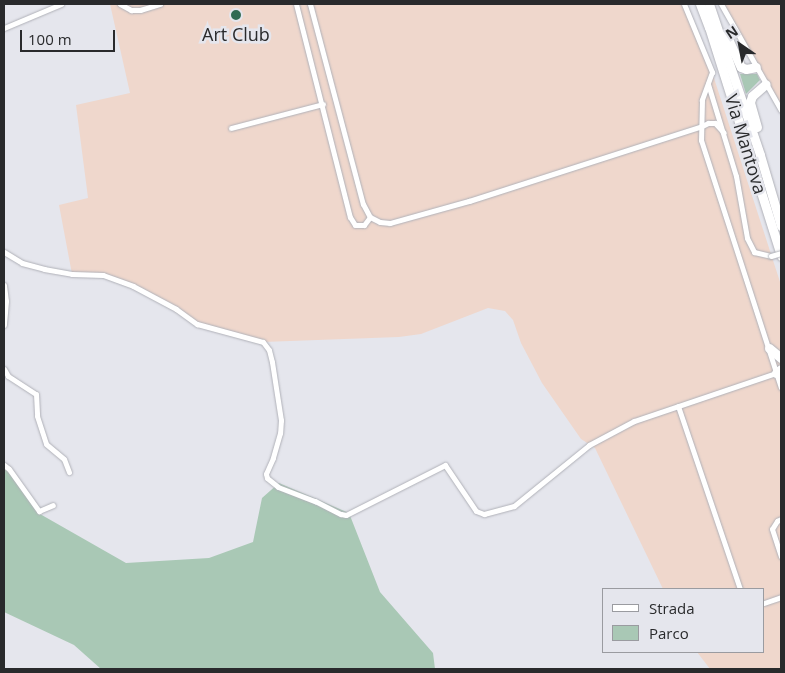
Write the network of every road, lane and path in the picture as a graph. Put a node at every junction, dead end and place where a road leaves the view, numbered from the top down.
1 (61, 4) edge
2 (120, 4) edge
3 (160, 4) edge
4 (296, 4) edge
5 (310, 4) edge
6 (684, 4) edge
7 (700, 4) edge
8 (721, 4) edge
9 (711, 8) edge
10 (4, 28) edge
11 (756, 67) junction
12 (708, 84) junction
13 (766, 84) junction
14 (703, 97) junction
15 (323, 104) junction
16 (716, 109) junction
17 (781, 110) edge
18 (700, 127) junction
19 (231, 128) dead end
20 (724, 133) junction
21 (760, 155) junction
22 (370, 216) junction
23 (781, 226) edge
24 (4, 252) edge
25 (781, 254) edge
26 (4, 285) edge
27 (4, 325) edge
28 (769, 348) junction
29 (781, 358) edge
30 (4, 370) edge
31 (779, 374) edge
32 (781, 387) edge
33 (678, 406) junction
34 (4, 465) edge
35 (69, 472) dead end
36 (53, 505) dead end
37 (781, 519) edge
38 (781, 557) edge
39 (740, 588) edge
40 (781, 597) edge
41 (765, 602) edge

1 - 10 street
2 - 3 street
4 - 15 street
5 - 22 street
6 - 12 street
7 - 25 highway, Via Mantova
8 - 11 street
9 - 11 highway
9 - 21 highway, Via Mantova
11 - 13 street
12 - 14 street
12 - 16 street
13 - 17 street
13 - 21 highway
14 - 16 street
14 - 18 street
15 - 19 street
15 - 22 street
16 - 20 street
18 - 20 street
18 - 22 street
18 - 28 street
20 - 25 street, bridge
21 - 23 highway, Via Mantova
24 - 33 street
26 - 27 street
28 - 29 highway
28 - 31 street
30 - 35 street
31 - 32 street
31 - 33 street
33 - 39 street
34 - 36 street
37 - 38 street
40 - 41 street

